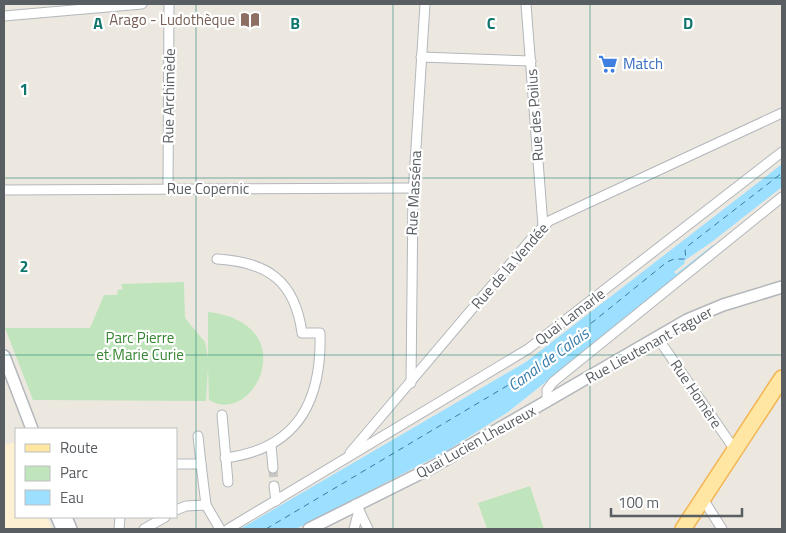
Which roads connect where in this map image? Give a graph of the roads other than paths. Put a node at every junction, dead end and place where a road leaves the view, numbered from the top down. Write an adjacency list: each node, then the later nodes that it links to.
1 (142, 4): 5 (street)
2 (170, 4): 11 (street, Rue Archimède)
3 (425, 4): 6 (street, Rue Masséna)
4 (526, 4): 7 (street, Rue des Poilus)
5 (4, 16)
6 (421, 57): 7 (street); 10 (street, Rue Masséna)
7 (531, 61): 14 (street, Rue des Poilus)
8 (782, 113): 14 (street, Rue de la Vendée)
9 (782, 152): 30 (street, Quai Lamarle)
10 (413, 188): 11 (street, Rue Copernic); 21 (street, Rue Masséna)
11 (168, 189): 12 (street, Rue Copernic)
12 (4, 190)
13 (779, 200): 22 (street, Quai Lucien Lheureux)
14 (544, 226): 21 (street, Rue de la Vendée)
15 (217, 259): 27 (street)
16 (782, 287): 17 (street, Rue Lieutenant Faguer)
17 (657, 337): 22 (street, Rue Lieutenant Faguer); 28 (street, Rue Homère)
18 (4, 356): 25 (street)
19 (4, 371): 24 (street)
20 (782, 378): 28 (main road)
21 (411, 383): 30 (street, Rue de la Vendée)
22 (547, 402): 39 (street, Quai Lucien Lheureux)
23 (222, 415): 29 (street)
24 (26, 428)
25 (32, 428)
26 (198, 436): 32 (street)
27 (271, 445): 29 (street); 33 (street)
28 (735, 450): 36 (main road)
29 (225, 458): 34 (street)
30 (344, 461): 37 (street, Quai Lamarle)
31 (178, 464): 32 (street)
32 (201, 464): 38 (street)
33 (273, 468)
34 (228, 482)
35 (274, 486): 37 (street)
36 (703, 499): 48 (main road); 49 (street)
37 (276, 501): 44 (street, Quai Lamarle)
38 (206, 505): 40 (street); 43 (street)
39 (357, 507): 45 (street, Quai Lucien Lheureux); 46 (street); 47 (street)
40 (178, 509)
41 (163, 518): 42 (street)
42 (144, 529)
43 (220, 529)
44 (228, 529)
45 (309, 529)
46 (354, 529)
47 (368, 529)
48 (683, 529)
49 (722, 529)

